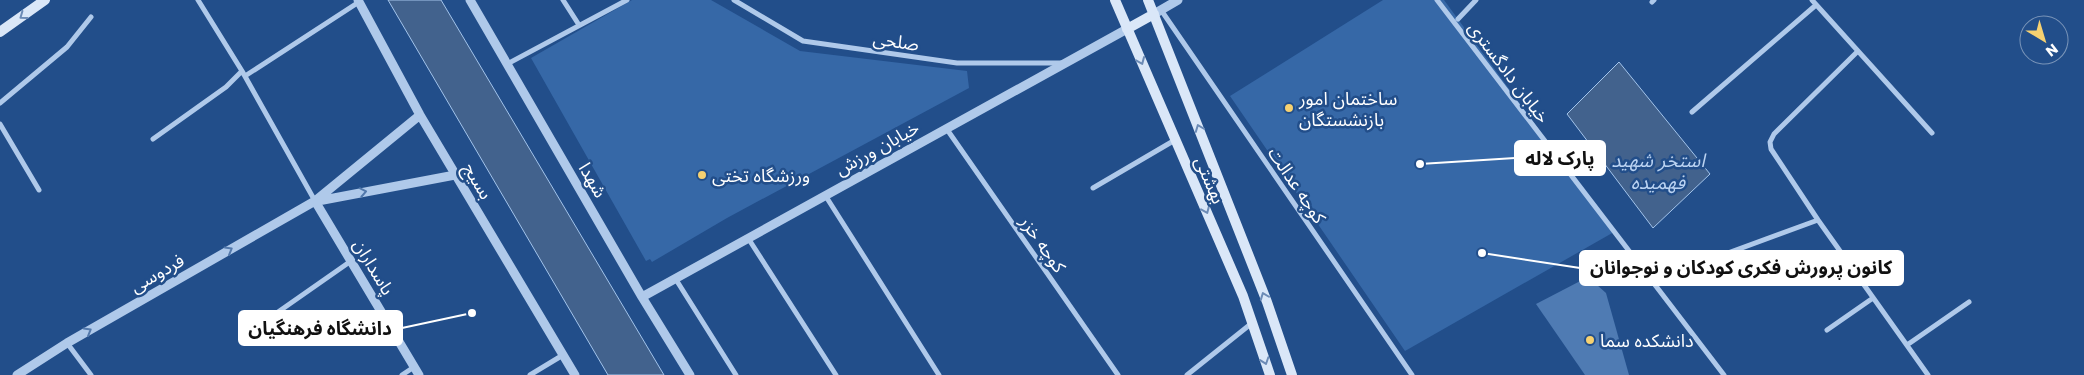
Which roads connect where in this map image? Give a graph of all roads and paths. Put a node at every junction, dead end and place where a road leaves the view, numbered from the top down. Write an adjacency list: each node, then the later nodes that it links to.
1 (45, 0): 20 (main road, one-way to 20)
2 (198, 0): 24 (street)
3 (470, 0): 23 (street, شهدا)
4 (563, 0): 18 (street)
5 (627, 0): 18 (street)
6 (734, 0): 22 (street, صلحی)
7 (1115, 0): 19 (main road, بهشتی)
8 (1148, 0): 15 (main road, بهشتی)
9 (1178, 0): 15 (street)
10 (1437, 0): 67 (street, خیابان دادگستری)
11 (1476, 0): 17 (street)
12 (1812, 0): 14 (street)
13 (359, 1): 24 (street); 27 (street, بسیج)
14 (1816, 5): 21 (street); 26 (street)
15 (1158, 12): 19 (main road); 65 (main road, بهشتی, one-way to 15); 66 (street, کوچه عدالت)
16 (91, 17): 25 (street)
17 (1458, 19)
18 (580, 25): 23 (street)
19 (1128, 29): 22 (street, خیابان ورزش); 32 (main road, بهشتی, one-way to 32)
20 (0, 32)
21 (1857, 52): 30 (street); 38 (street)
22 (1066, 63): 29 (street, خیابان ورزش)
23 (507, 64): 43 (street, شهدا)
24 (244, 74): 31 (street); 37 (street)
25 (0, 103)
26 (1692, 112)
27 (420, 115): 33 (street, بسیج); 37 (street)
28 (0, 124): 35 (street)
29 (946, 128): 36 (street, خیابان ورزش); 62 (street, کوچه خزر)
30 (1932, 133)
31 (153, 139)
32 (1175, 140): 34 (street); 46 (main road, بهشتی, one-way to 46)
33 (455, 175): 37 (street, one-way to 33); 51 (street, بسیج)
34 (1093, 188)
35 (39, 190)
36 (825, 195): 39 (street, خیابان ورزش); 61 (street)
37 (316, 201): 41 (street, پاسداران); 49 (street, فردوسی, one-way to 37)
38 (1818, 220): 40 (street); 44 (street)
39 (747, 238): 42 (street, خیابان ورزش); 60 (street)
40 (1709, 260)
41 (351, 262): 47 (street); 52 (street, پاسداران)
42 (675, 278): 43 (street, خیابان ورزش); 59 (street)
43 (642, 297): 58 (street, شهدا)
44 (1874, 298): 48 (street); 50 (street)
45 (1969, 302): 50 (street)
46 (1252, 323): 63 (street); 64 (main road, بهشتی, one-way to 64)
47 (258, 326)
48 (1827, 330)
49 (67, 343): 53 (street, فردوسی); 54 (street)
50 (1907, 345): 68 (street)
51 (563, 355): 56 (street); 57 (street, بسیج)
52 (417, 371): 55 (street)
53 (17, 375)
54 (90, 375)
55 (402, 375)
56 (530, 375)
57 (575, 375)
58 (690, 375)
59 (736, 375)
60 (836, 375)
61 (939, 375)
62 (1118, 375)
63 (1187, 375)
64 (1270, 375)
65 (1292, 375)
66 (1412, 375)
67 (1724, 375)
68 (1928, 375)

